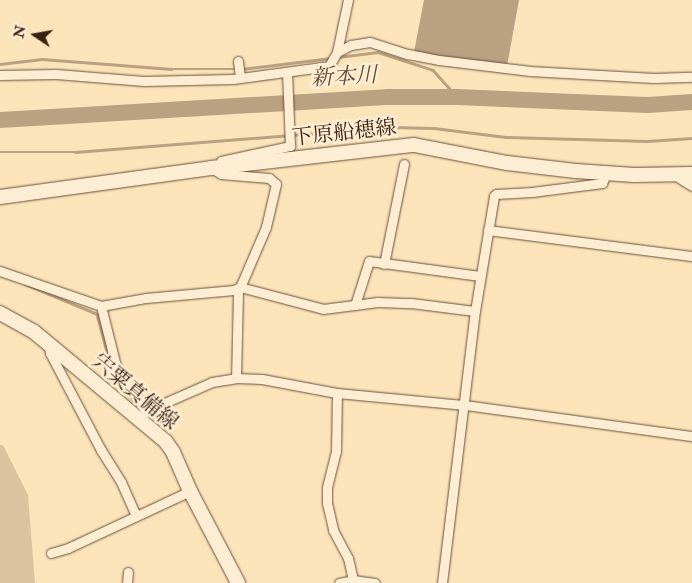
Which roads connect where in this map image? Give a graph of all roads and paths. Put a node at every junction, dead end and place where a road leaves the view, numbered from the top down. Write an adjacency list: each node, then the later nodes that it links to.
1 (348, 0): 2 (street)
2 (337, 52): 3 (street); 5 (street)
3 (287, 72): 4 (street); 7 (street)
4 (0, 75)
5 (692, 76)
6 (404, 164): 15 (street)
7 (211, 168): 8 (main road, 下原船穂線); 12 (main road, 下原船穂線); 18 (street)
8 (606, 174): 10 (main road, 下原船穂線); 13 (street)
9 (692, 174): 10 (main road, 下原船穂線)
10 (676, 175): 11 (street)
11 (692, 186)
12 (0, 197)
13 (488, 230): 14 (street); 17 (street)
14 (692, 256)
15 (384, 264): 17 (street); 19 (street)
16 (0, 271): 20 (street)
17 (480, 276): 21 (street)
18 (240, 287): 19 (street); 20 (street); 24 (street)
19 (355, 305): 21 (street)
20 (101, 306): 27 (street)
21 (475, 311): 26 (street)
22 (0, 313): 23 (main road, 宍粟真備線)
23 (50, 345): 27 (main road, 宍粟真備線); 30 (street)
24 (236, 378): 25 (street); 27 (street)
25 (337, 393): 26 (street); 33 (street)
26 (465, 405): 28 (street); 38 (street)
27 (143, 416): 29 (main road, 宍粟真備線)
28 (692, 436)
29 (190, 491): 30 (street); 35 (main road, 宍粟真備線)
30 (136, 515): 31 (street)
31 (52, 553)
32 (128, 572): 34 (street)
33 (354, 580): 36 (street); 37 (street)
34 (127, 583)
35 (238, 583)
36 (339, 583)
37 (375, 583)
38 (442, 583)

